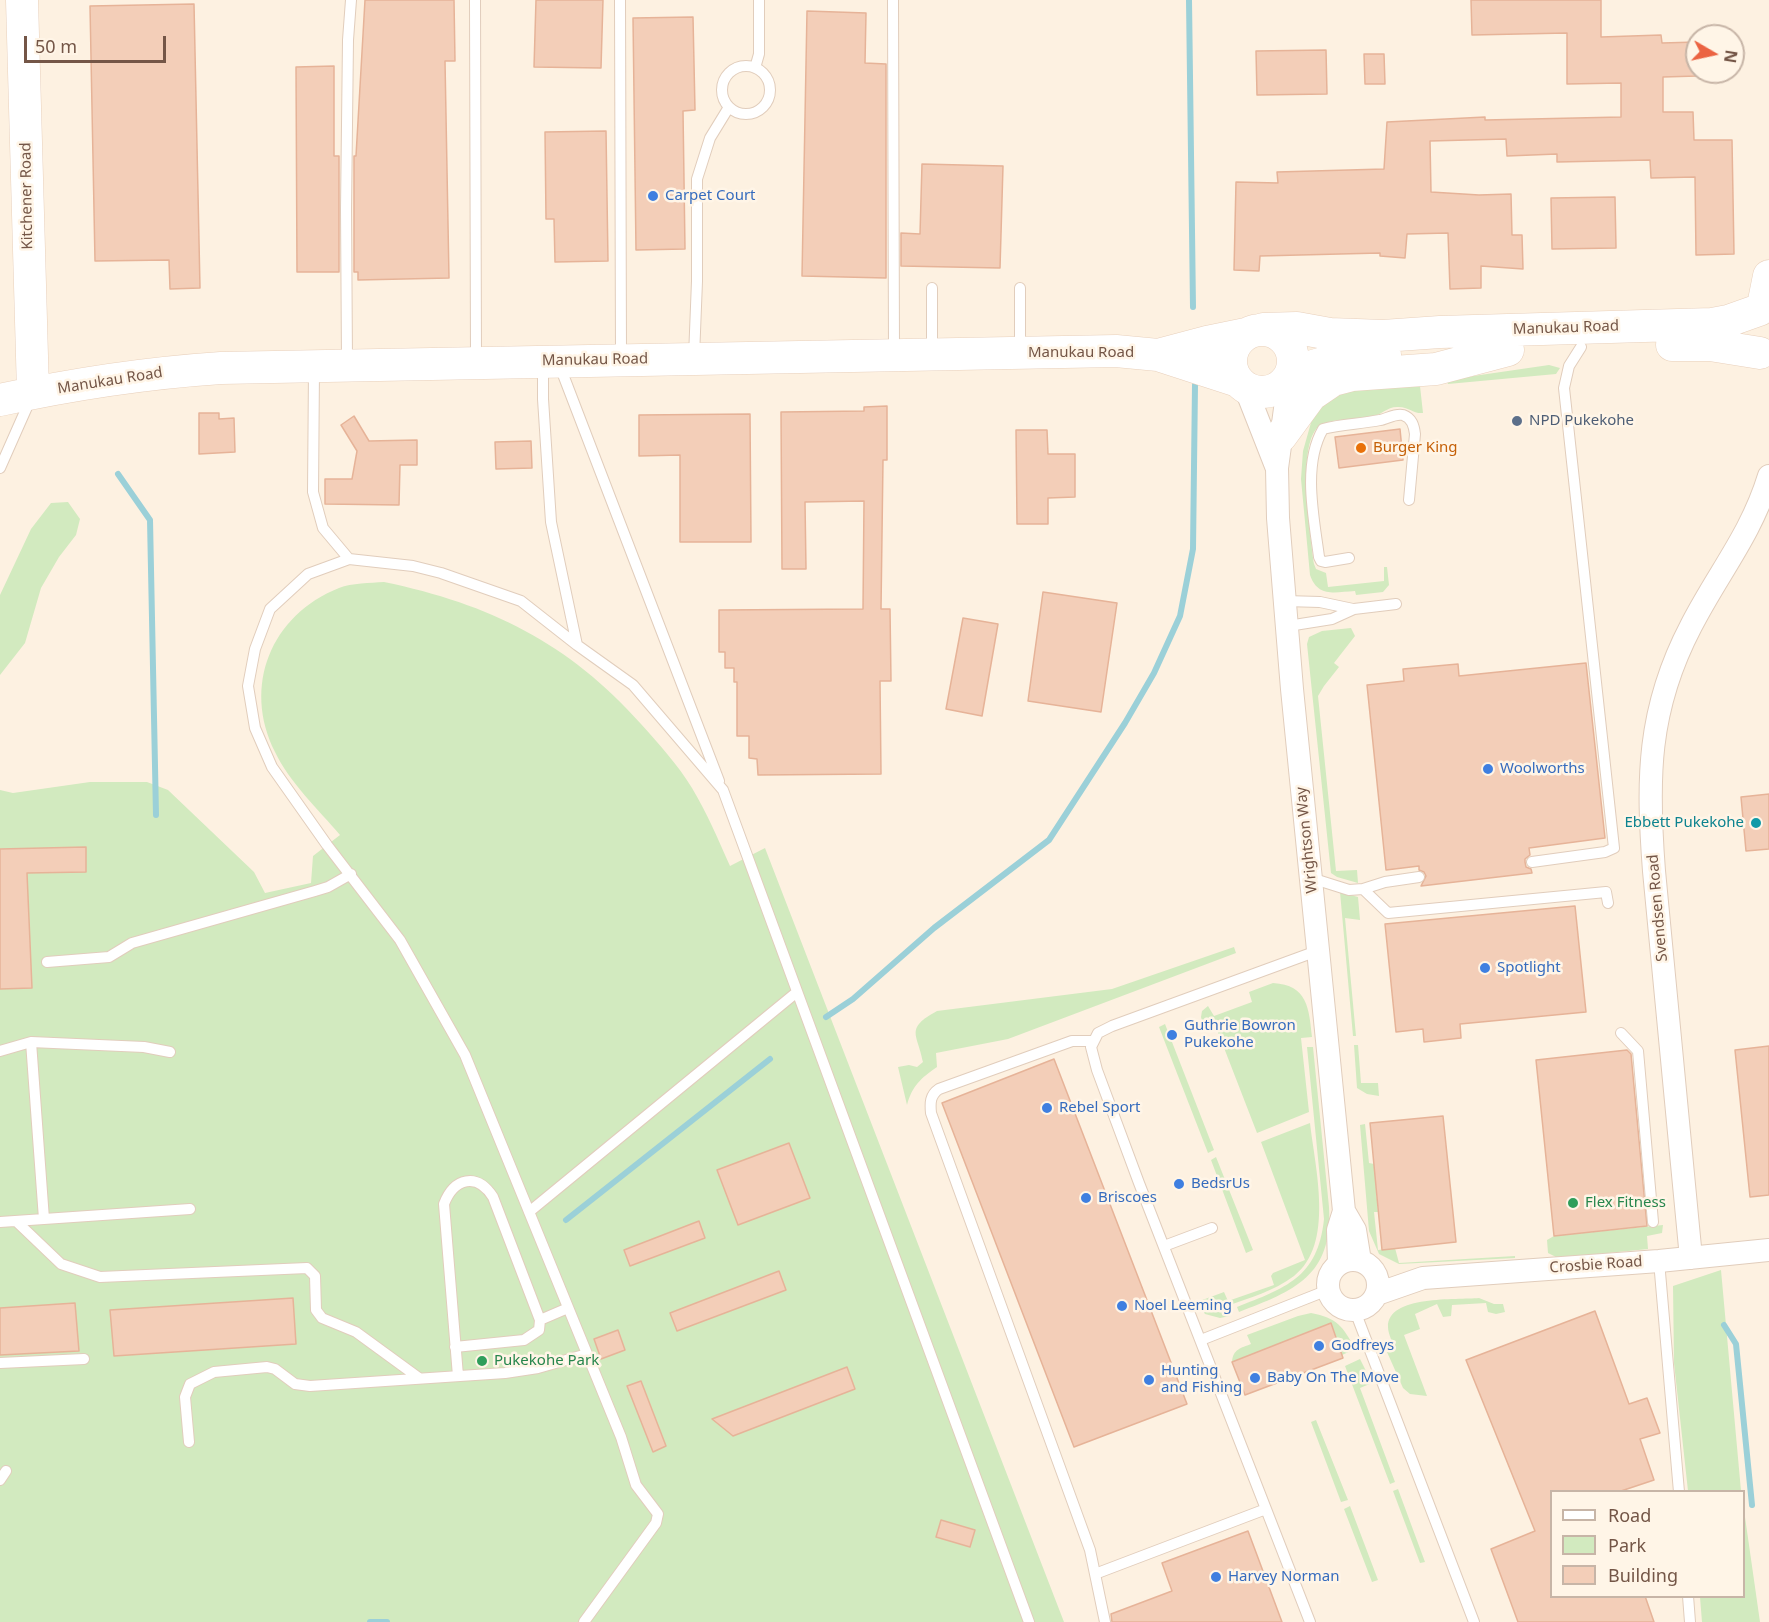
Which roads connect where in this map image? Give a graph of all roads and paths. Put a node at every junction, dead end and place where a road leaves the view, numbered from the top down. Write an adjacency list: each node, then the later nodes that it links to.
1 (22, 0): 28 (main road, Kitchener Road)
2 (351, 0): 24 (lane)
3 (476, 0): 23 (lane)
4 (620, 0): 20 (lane)
5 (759, 0): 7 (lane)
6 (893, 0): 17 (lane)
7 (755, 68): 8 (lane); 8 (lane)
8 (729, 107): 19 (lane)
9 (932, 288): 16 (lane)
10 (1020, 288): 15 (lane)
11 (1765, 298): 12 (main road, Manukau Road); 21 (main road)
12 (1254, 332): 18 (main road, Manukau Road); 26 (main road); 27 (main road)
13 (1581, 347): 14 (main road, Manukau Road); 21 (main road, Manukau Road); 43 (lane)
14 (1508, 350): 26 (main road, Manukau Road); 30 (main road)
15 (1020, 353): 16 (main road, Manukau Road); 18 (main road, Manukau Road)
16 (932, 354): 17 (main road, Manukau Road)
17 (894, 355): 19 (main road, Manukau Road)
18 (1158, 355): 27 (main road, Manukau Road)
19 (693, 358): 20 (main road, Manukau Road)
20 (621, 360): 22 (main road, Manukau Road)
21 (1766, 360)
22 (551, 361): 23 (main road, Manukau Road); 41 (lane); 42 (lane)
23 (476, 363): 24 (main road, Manukau Road)
24 (346, 365): 25 (main road, Manukau Road)
25 (314, 366): 28 (main road, Manukau Road); 36 (lane)
26 (1290, 375): 27 (main road); 30 (street, Wrightson Way)
27 (1241, 384): 32 (street, Wrightson Way)
28 (33, 393): 29 (main road, Manukau Road); 31 (lane)
29 (0, 400)
30 (1281, 436): 32 (street, Wrightson Way)
31 (0, 468)
32 (1277, 468): 37 (street, Wrightson Way)
33 (1769, 476): 66 (street, Svendsen Road)
34 (1409, 500): 35 (lane)
35 (1350, 558)
36 (349, 559): 41 (lane); 44 (lane)
37 (1285, 601): 39 (lane); 40 (street, Wrightson Way)
38 (1396, 604): 39 (lane)
39 (1354, 609): 40 (lane)
40 (1288, 626): 46 (street, Wrightson Way)
41 (578, 645): 42 (lane)
42 (723, 790): 51 (lane)
43 (1532, 862)
44 (351, 874): 50 (lane); 58 (lane)
45 (1419, 877): 47 (lane)
46 (1311, 878): 47 (lane); 49 (street, Wrightson Way)
47 (1363, 889): 48 (lane)
48 (1608, 903)
49 (1317, 951): 53 (lane); 68 (street, Wrightson Way)
50 (47, 962)
51 (797, 992): 58 (lane); 88 (lane)
52 (1621, 1033): 62 (lane)
53 (1092, 1041): 64 (lane); 85 (lane)
54 (31, 1042): 55 (lane); 56 (lane); 59 (lane)
55 (0, 1051)
56 (170, 1052)
57 (190, 1209): 59 (lane)
58 (529, 1212): 72 (lane)
59 (44, 1219): 60 (lane)
60 (16, 1221): 61 (lane); 81 (lane)
61 (0, 1222)
62 (1653, 1222)
63 (1212, 1228): 64 (lane)
64 (1164, 1246): 75 (lane)
65 (1769, 1250): 66 (street, Crosbie Road)
66 (1691, 1258): 67 (street, Crosbie Road)
67 (1659, 1261): 69 (street, Crosbie Road); 83 (lane)
68 (1358, 1265): 69 (street, Crosbie Road); 70 (street); 71 (street)
69 (1423, 1278): 71 (street, Crosbie Road)
70 (1328, 1290): 73 (street); 75 (lane)
71 (1377, 1294): 73 (street)
72 (568, 1308): 74 (lane); 77 (lane)
73 (1355, 1311): 91 (lane)
74 (540, 1320): 76 (lane); 76 (lane)
75 (1201, 1340): 84 (lane)
76 (455, 1347): 80 (lane)
77 (587, 1354): 80 (lane); 87 (lane)
78 (84, 1359): 79 (lane)
79 (0, 1363)
80 (458, 1376): 81 (lane)
81 (419, 1378): 82 (lane)
82 (189, 1442)
83 (1679, 1490)
84 (1266, 1509): 85 (lane); 90 (lane)
85 (1095, 1574): 89 (lane)
86 (1688, 1598): 92 (lane)
87 (585, 1622)
88 (1029, 1622)
89 (1105, 1622)
90 (1310, 1622)
91 (1474, 1622)
92 (1690, 1622)

